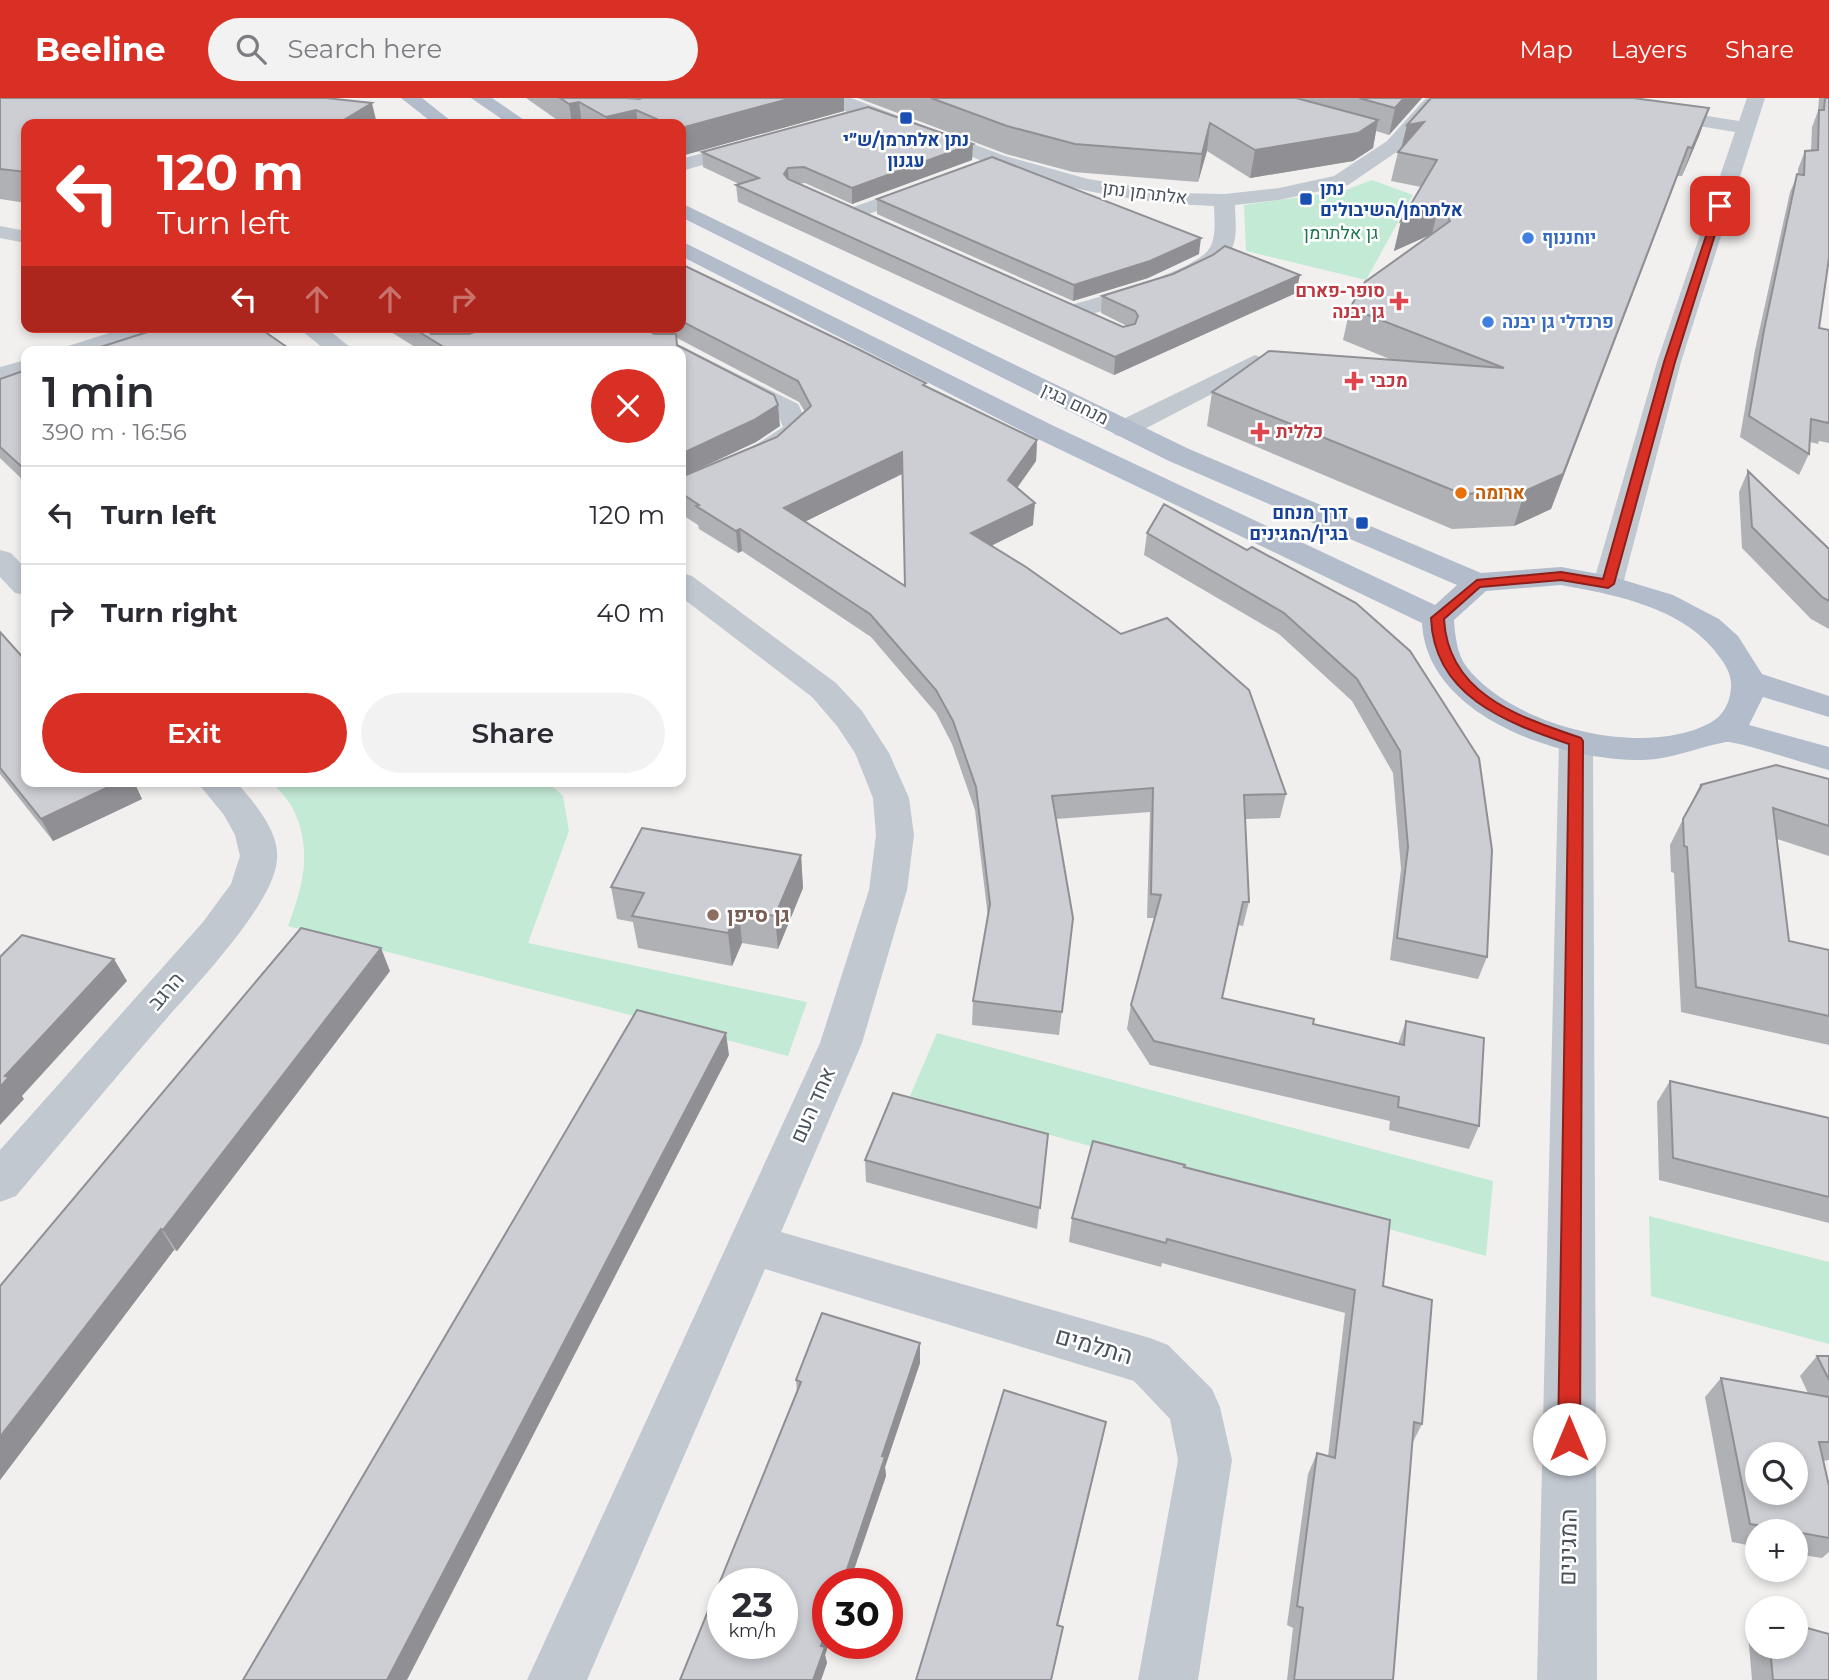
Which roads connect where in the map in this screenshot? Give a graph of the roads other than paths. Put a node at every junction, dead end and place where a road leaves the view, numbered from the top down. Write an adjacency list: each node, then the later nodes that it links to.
1 (410, 98): 8 (main road)
2 (480, 98): 9 (main road)
3 (836, 98): 7 (street, אלתרמן נתן)
4 (1437, 98): 14 (street, אלתרמן נתן)
5 (1559, 98): 11 (street)
6 (1756, 98): 11 (street)
7 (868, 113): 10 (street); 15 (street, אלתרמן נתן)
8 (439, 119)
9 (514, 119)
10 (841, 120)
11 (1745, 128): 43 (street)
12 (774, 139): 16 (street)
13 (1370, 139): 14 (street)
14 (1394, 145): 19 (street, אלתרמן נתן)
15 (999, 160): 17 (street); 19 (street, אלתרמן נתן)
16 (686, 164)
17 (974, 169)
18 (950, 178): 22 (street)
19 (1225, 200): 28 (street)
20 (831, 205): 22 (street)
21 (686, 211): 38 (main road, מנחם בגין)
22 (852, 214): 23 (street)
23 (877, 225)
24 (0, 232): 25 (street)
25 (21, 236)
26 (686, 251): 45 (main road, מנחם בגין)
27 (1047, 302): 28 (street)
28 (1072, 312): 29 (street)
29 (1097, 324)
30 (135, 333): 32 (street)
31 (317, 333): 33 (street)
32 (94, 346)
33 (336, 346)
34 (686, 356): 39 (street)
35 (21, 369): 37 (street)
36 (1281, 373): 38 (street)
37 (0, 375)
38 (1124, 429): 42 (main road, מנחם בגין)
39 (686, 488)
40 (0, 559): 41 (street)
41 (21, 581)
42 (1477, 583): 43 (main road); 45 (main road)
43 (1608, 584): 46 (main road)
44 (686, 586): 53 (street, אחד העם)
45 (1438, 618): 49 (main road)
46 (1749, 681): 47 (main road); 48 (main road)
47 (1829, 707)
48 (1726, 729): 49 (main road); 50 (main road)
49 (1576, 741): 56 (street, המגינים)
50 (1829, 759)
51 (220, 787): 52 (street, הרגב)
52 (0, 1182)
53 (751, 1244): 54 (street, אחד העם); 55 (street, התלמים)
54 (557, 1680)
55 (1168, 1680)
56 (1567, 1680)

